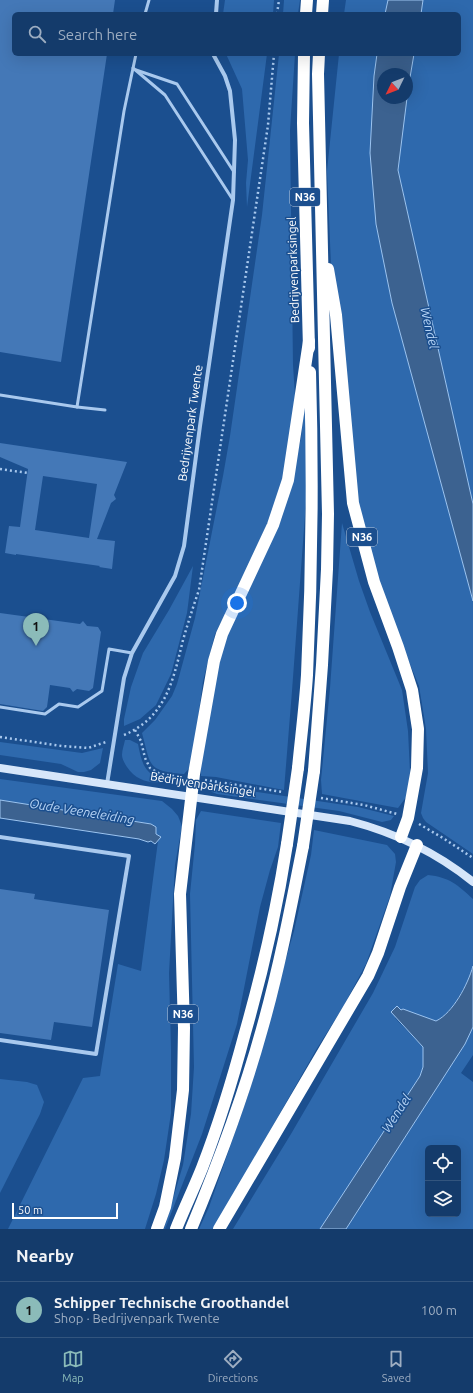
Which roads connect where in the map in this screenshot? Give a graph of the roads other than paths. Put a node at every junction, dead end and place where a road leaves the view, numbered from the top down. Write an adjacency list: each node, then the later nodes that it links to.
1 (149, 0): 5 (lane)
2 (217, 0): 6 (street)
3 (307, 0): 7 (highway)
4 (323, 0): 8 (highway)
5 (146, 12)
6 (216, 12)
7 (306, 12)
8 (322, 12)
9 (136, 56): 13 (lane)
10 (215, 56): 14 (street, Bedrijvenpark Twente)
11 (304, 56): 17 (highway, Bedrijvenparksingel / N36)
12 (319, 56): 16 (highway, N36)
13 (133, 68): 14 (lane); 15 (lane); 19 (lane)
14 (234, 172): 15 (street, Bedrijvenpark Twente)
15 (233, 200): 21 (street, Bedrijvenpark Twente)
16 (321, 228): 27 (highway, N36); 33 (highway, N36, bridge)
17 (309, 341): 25 (highway, N36); 32 (highway, N36, bridge)
18 (0, 395): 19 (lane)
19 (77, 406): 20 (lane)
20 (105, 410)
21 (132, 653): 22 (lane); 24 (street, Bedrijvenpark Twente)
22 (0, 707)
23 (0, 768): 24 (main road, Bedrijvenparksingel)
24 (107, 784): 25 (main road, Bedrijvenparksingel)
25 (191, 797): 27 (main road, Bedrijvenparksingel); 31 (highway, N36)
26 (0, 837): 30 (street)
27 (401, 837): 28 (main road, Bedrijvenparksingel)
28 (417, 845): 29 (main road, Bedrijvenparksingel); 34 (highway)
29 (473, 882)
30 (0, 1040)
31 (157, 1229)
32 (176, 1229)
33 (191, 1229)
34 (219, 1229)

